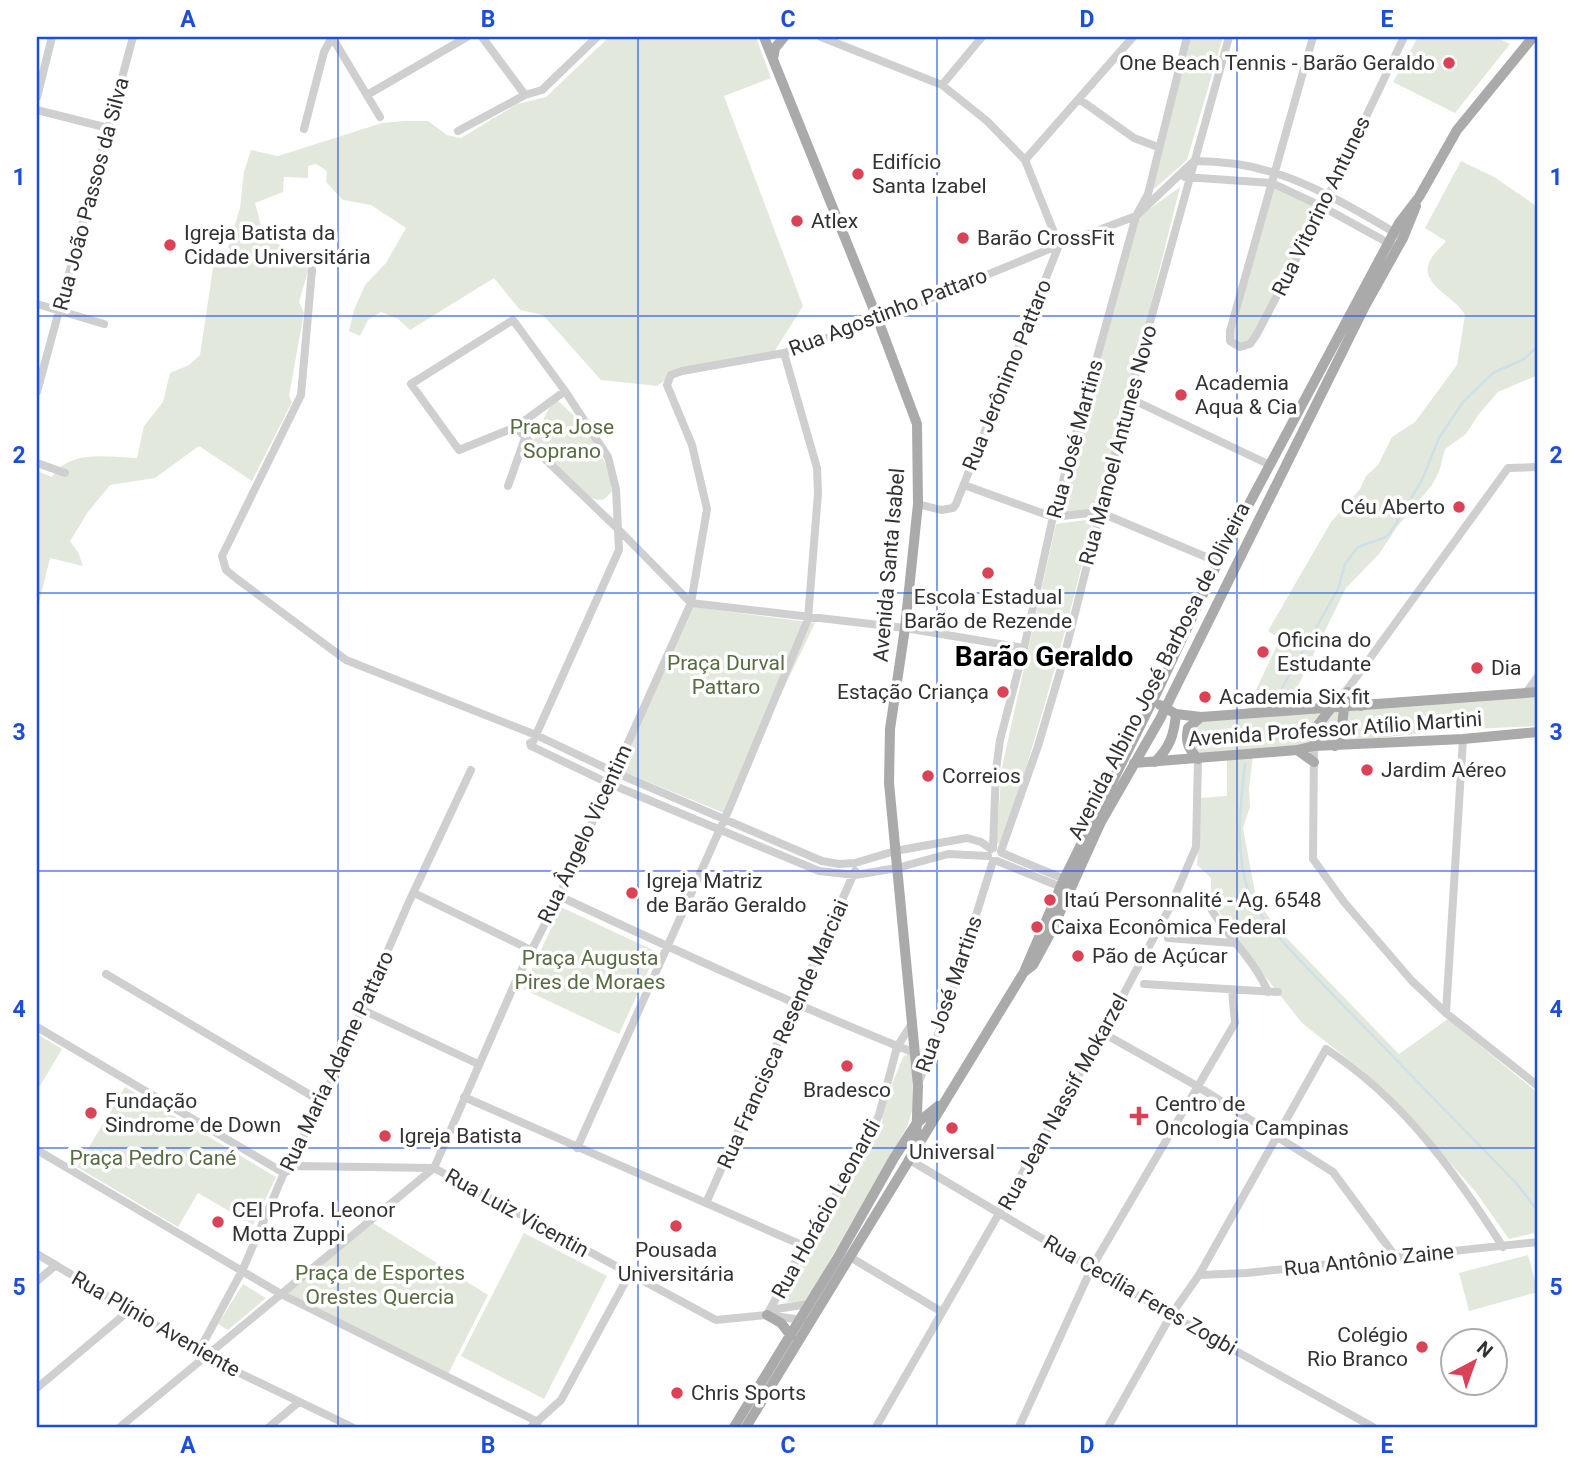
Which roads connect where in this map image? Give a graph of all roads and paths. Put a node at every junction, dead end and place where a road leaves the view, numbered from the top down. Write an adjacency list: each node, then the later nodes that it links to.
1 (52, 37): 22 (street)
2 (133, 37): 26 (street, Rua João Passos da Silva)
3 (332, 37): 20 (street); 27 (street)
4 (467, 37): 20 (street)
5 (482, 37): 21 (street)
6 (764, 37): 18 (main road, Avenida Santa Isabel)
7 (784, 37): 18 (main road)
8 (821, 37): 17 (street)
9 (982, 37): 19 (street)
10 (1133, 37): 23 (street)
11 (1186, 37): 29 (street, Rua José Martins)
12 (1229, 37): 31 (street, Rua Manoel Antunes Novo)
13 (1314, 37): 32 (street)
14 (1404, 37): 36 (street, Rua Vitorino Antunes)
15 (1528, 38): 39 (main road, Avenida Albino José Barbosa de Oliveira)
16 (591, 39): 21 (street)
17 (842, 40): 19 (street)
18 (773, 59): 44 (main road, Avenida Santa Isabel)
19 (942, 85): 30 (street)
20 (367, 94): 25 (street)
21 (525, 95): 28 (street)
22 (37, 97)
23 (1079, 99): 29 (street); 30 (street)
24 (37, 110): 26 (street)
25 (380, 117)
26 (108, 128): 43 (street, Rua João Passos da Silva)
27 (304, 129)
28 (458, 131)
29 (1158, 147): 38 (street, Rua José Martins)
30 (1025, 160): 40 (street)
31 (1194, 161): 32 (street); 33 (street, Rua Manoel Antunes Novo); 34 (street, Rua Agostinho Pattaro)
32 (1275, 173): 35 (street); 36 (street)
33 (1191, 176): 34 (street); 35 (street); 50 (street, Rua Manoel Antunes Novo)
34 (1177, 178): 38 (street, Rua Agostinho Pattaro)
35 (1272, 183): 37 (street); 37 (street, Rua Vitorino Antunes)
36 (1327, 196): 37 (street, Rua Vitorino Antunes); 39 (street)
37 (1323, 207): 39 (street)
38 (1136, 216): 40 (street, Rua Agostinho Pattaro); 61 (street, Rua José Martins)
39 (1396, 240): 54 (main road, Avenida Albino José Barbosa de Oliveira); 75 (main road, Avenida Albino José Barbosa de Oliveira)
40 (1059, 245): 44 (street, Rua Agostinho Pattaro); 57 (street, Rua Jerônimo Pattaro)
41 (312, 270): 78 (street)
42 (37, 304): 43 (street)
43 (59, 310): 45 (street); 49 (street, Rua João Passos da Silva)
44 (878, 320): 46 (street, Rua Agostinho Pattaro); 59 (main road, Avenida Santa Isabel)
45 (104, 324)
46 (784, 352): 47 (street, Rua Agostinho Pattaro); 65 (street)
47 (667, 385): 64 (street, Rua Ângelo Vicentim)
48 (565, 391): 51 (street); 51 (street); 62 (street)
49 (37, 392)
50 (1129, 398): 54 (street); 60 (street, Rua Manoel Antunes Novo)
51 (516, 427): 52 (street)
52 (525, 438): 58 (street); 62 (street)
53 (37, 463): 56 (street)
54 (1270, 465): 63 (main road, Avenida Albino José Barbosa de Oliveira)
55 (1538, 467): 69 (street)
56 (65, 473)
57 (964, 485): 59 (street, Rua Jerônimo Pattaro); 61 (street)
58 (508, 486)
59 (918, 504): 66 (main road, Avenida Santa Isabel)
60 (1099, 512): 61 (street); 63 (street); 96 (street, Rua Manoel Antunes Novo)
61 (1053, 517): 67 (street, Rua José Martins)
62 (617, 528): 64 (street); 80 (street)
63 (1218, 562): 71 (main road, Avenida Albino José Barbosa de Oliveira)
64 (691, 603): 65 (street); 91 (street, Rua Ângelo Vicentim)
65 (808, 619): 66 (street); 93 (street)
66 (905, 628): 67 (street); 95 (main road, Avenida Santa Isabel)
67 (1024, 648): 96 (street, Rua José Martins)
68 (1538, 676): 70 (street)
69 (1349, 689): 72 (main road); 73 (street); 74 (street)
70 (1532, 692): 72 (main road, Avenida Professor Atílio Martini)
71 (1153, 700): 75 (main road, Avenida Professor Atílio Martini); 77 (main road, Avenida Albino José Barbosa de Oliveira)
72 (1361, 706): 74 (main road, Avenida Professor Atílio Martini)
73 (1331, 708): 74 (main road, Avenida Professor Atílio Martini); 76 (main road, Avenida Professor Atílio Martini); 83 (main road)
74 (1344, 708): 84 (main road)
75 (1171, 711): 76 (main road, Avenida Professor Atílio Martini); 85 (main road, Avenida Albino José Barbosa de Oliveira); 88 (main road)
76 (1201, 718): 87 (main road)
77 (1138, 728): 85 (main road); 100 (main road, Avenida Albino José Barbosa de Oliveira)
78 (523, 731): 80 (street); 82 (street)
79 (1538, 732): 81 (main road, Avenida Professor Atílio Martini)
80 (537, 735): 82 (street); 91 (street)
81 (1463, 739): 84 (main road, Avenida Professor Atílio Martini); 115 (street)
82 (531, 746): 92 (street)
83 (1314, 746): 84 (main road, Avenida Professor Atílio Martini); 86 (main road, Avenida Professor Atílio Martini); 89 (street)
84 (1335, 746)
85 (1142, 748): 88 (main road, Avenida Albino José Barbosa de Oliveira)
86 (1297, 750): 87 (main road, Avenida Professor Atílio Martini); 89 (main road)
87 (1198, 759): 88 (main road, Avenida Professor Atílio Martini); 118 (street, Rua Jean Nassif Mokarzel)
88 (1145, 762): 100 (main road, Avenida Albino José Barbosa de Oliveira)
89 (1314, 762): 115 (street)
90 (471, 770): 101 (street, Rua Maria Adame Pattaro)
91 (614, 772): 92 (street, Rua Ângelo Vicentim); 93 (street)
92 (608, 783): 94 (street); 102 (street, Rua Ângelo Vicentim)
93 (725, 818): 94 (street); 97 (street)
94 (719, 831): 99 (street); 106 (street)
95 (895, 851): 96 (street); 97 (street); 98 (main road, Avenida Santa Isabel)
96 (995, 854): 98 (street); 100 (street); 122 (street, Rua José Martins)
97 (855, 863): 99 (street, Rua Francisca Resende Marciai)
98 (897, 868): 99 (street); 116 (main road, Avenida Santa Isabel)
99 (855, 875): 113 (street, Rua Francisca Resende Marciai)
100 (1067, 884): 127 (main road, Avenida Albino José Barbosa de Oliveira)
101 (414, 893): 107 (street); 114 (street, Rua Maria Adame Pattaro)
102 (559, 897): 106 (street); 107 (street, Rua Ângelo Vicentim)
103 (1211, 909): 105 (street)
104 (1168, 939): 105 (street)
105 (1234, 943): 111 (street)
106 (668, 947): 113 (street); 131 (street)
107 (531, 950): 121 (street, Rua Ângelo Vicentim)
108 (106, 974): 126 (street)
109 (1144, 984): 110 (street)
110 (1232, 990): 111 (street); 123 (street)
111 (1268, 992): 112 (street)
112 (1278, 992)
113 (795, 1003): 119 (street); 136 (street, Rua Francisca Resende Marciai)
114 (363, 1010): 121 (street); 126 (street, Rua Maria Adame Pattaro)
115 (1446, 1013): 124 (street)
116 (913, 1022): 119 (street, Rua Horácio Leonardi); 120 (main road, Avenida Santa Isabel)
117 (37, 1027): 135 (street)
118 (1103, 1033): 123 (street); 137 (street, Rua Jean Nassif Mokarzel)
119 (897, 1047): 120 (street); 139 (street, Rua Horácio Leonardi)
120 (915, 1053): 122 (main road, Avenida Santa Isabel)
121 (478, 1064): 125 (street, Rua Ângelo Vicentim)
122 (918, 1086): 128 (main road, Avenida Santa Isabel)
123 (1197, 1086): 129 (street); 145 (street)
124 (1538, 1086)
125 (464, 1097): 131 (street); 134 (street, Rua Ângelo Vicentim)
126 (322, 1102): 135 (street, Rua Maria Adame Pattaro)
127 (943, 1104): 128 (main road, Avenida Albino José Barbosa de Oliveira); 130 (main road, Avenida Albino José Barbosa de Oliveira)
128 (916, 1124): 130 (main road, Avenida Santa Isabel); 151 (main road, Avenida Albino José Barbosa de Oliveira)
129 (1277, 1135): 140 (street); 142 (street); 148 (street)
130 (916, 1145): 133 (main road, Avenida Albino José Barbosa de Oliveira)
131 (577, 1148): 136 (street)
132 (37, 1150): 146 (street)
133 (908, 1159): 137 (street, Rua Cecília Feres Zogbi); 143 (main road, Avenida Albino José Barbosa de Oliveira)
134 (434, 1168): 135 (street, Rua Luiz Vicentin); 147 (street, Rua Luiz Vicentin); 150 (street, Rua Ângelo Vicentim)
135 (284, 1173): 146 (street, Rua Maria Adame Pattaro)
136 (706, 1203): 139 (street)
137 (1000, 1213): 145 (street, Rua Cecília Feres Zogbi); 153 (street, Rua Jean Nassif Mokarzel)
138 (1538, 1242): 140 (street, Rua Antônio Zaine)
139 (804, 1246): 154 (street, Rua Horácio Leonardi)
140 (1503, 1247): 142 (street, Rua Antônio Zaine)
141 (37, 1254): 144 (street, Rua Plínio Aveniente)
142 (1395, 1256): 148 (street, Rua Antônio Zaine)
143 (850, 1257): 153 (street); 156 (main road, Avenida Albino José Barbosa de Oliveira)
144 (56, 1265): 149 (street); 152 (street, Rua Plínio Aveniente)
145 (1092, 1267): 155 (street, Rua Cecília Feres Zogbi); 168 (street)
146 (243, 1269): 150 (street); 158 (street, Rua Maria Adame Pattaro)
147 (629, 1275): 154 (street, Rua Luiz Vicentin); 161 (street)
148 (1199, 1275): 155 (street)
149 (37, 1281)
150 (281, 1294): 158 (street, Rua Ângelo Vicentim); 161 (street)
151 (809, 1304): 154 (street, Rua Horácio Leonardi); 156 (main road, Avenida Albino José Barbosa de Oliveira)
152 (131, 1309): 158 (street, Rua Plínio Aveniente); 159 (street)
153 (942, 1312): 167 (street, Rua Jean Nassif Mokarzel)
154 (767, 1315): 156 (street, Rua Luiz Vicentin); 157 (main road)
155 (1171, 1315): 169 (street); 170 (street, Rua Cecília Feres Zogbi)
156 (806, 1321): 157 (main road, Avenida Albino José Barbosa de Oliveira); 166 (main road, Avenida Albino José Barbosa de Oliveira)
157 (791, 1336): 165 (main road, Avenida Albino José Barbosa de Oliveira)
158 (203, 1354): 160 (street, Rua Plínio Aveniente); 162 (street, Rua Ângelo Vicentim)
159 (37, 1388)
160 (299, 1402): 163 (street); 164 (street, Rua Plínio Aveniente)
161 (534, 1425)
162 (121, 1427)
163 (269, 1427)
164 (352, 1427)
165 (734, 1427)
166 (746, 1427)
167 (877, 1427)
168 (1019, 1427)
169 (1108, 1427)
170 (1373, 1427)

